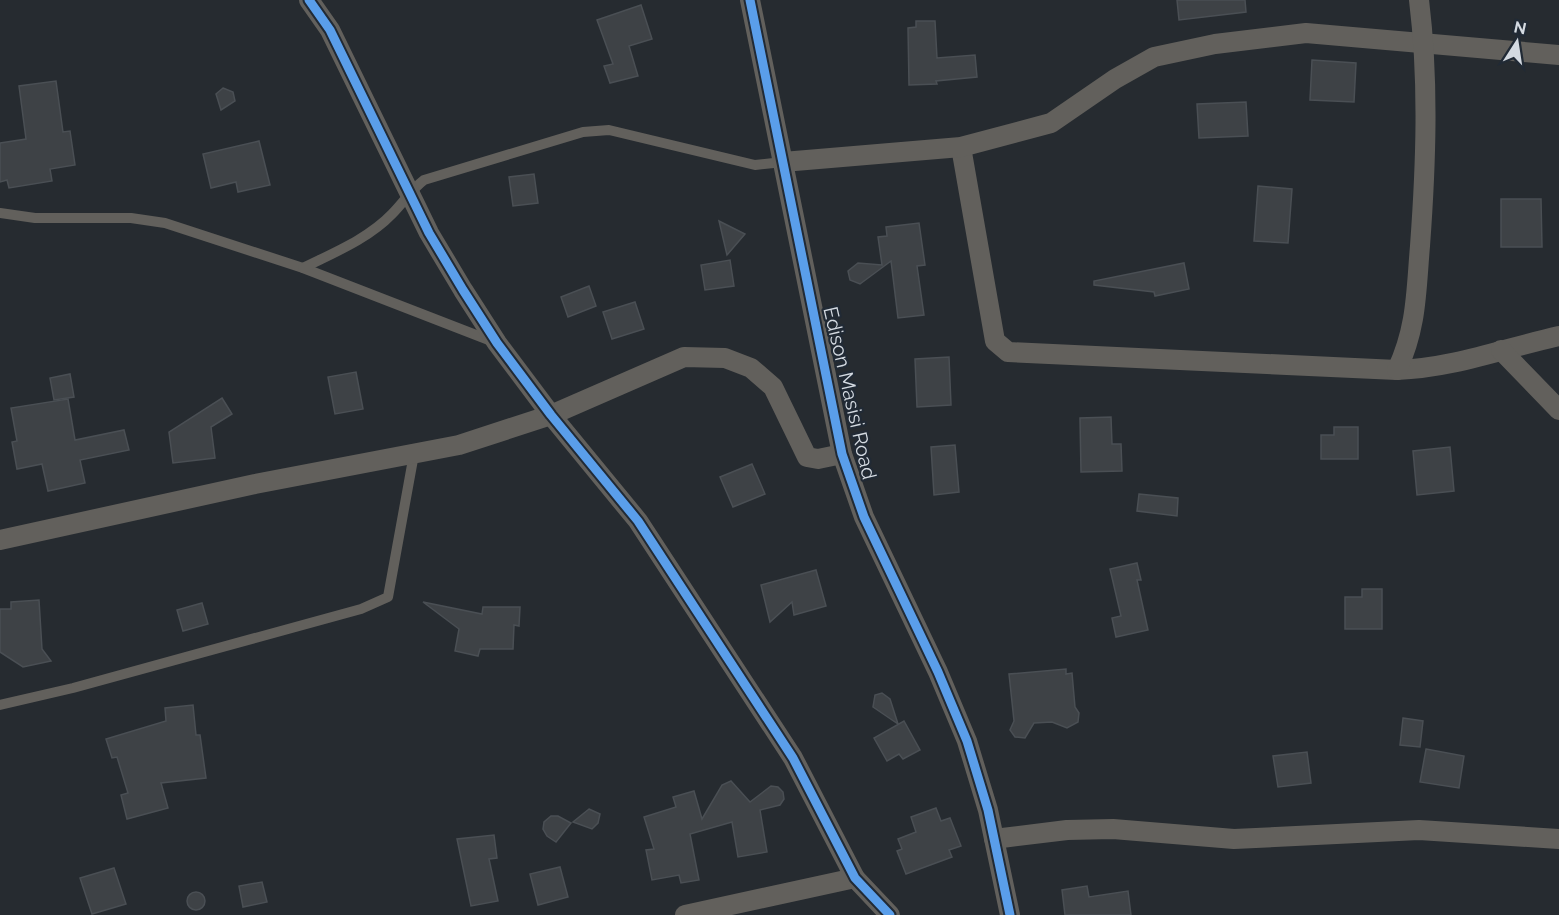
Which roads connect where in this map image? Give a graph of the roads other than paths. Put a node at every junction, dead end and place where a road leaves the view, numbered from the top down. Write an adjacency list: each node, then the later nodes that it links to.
1 (309, 0): 8 (street)
2 (750, 0): 7 (street, Edison Masisi Road)
3 (1419, 0): 4 (street)
4 (1425, 44): 5 (street); 6 (street); 14 (street)
5 (1559, 55)
6 (961, 147): 7 (street); 14 (street)
7 (783, 162): 8 (lane); 18 (street, Edison Masisi Road)
8 (409, 193): 10 (lane); 12 (street)
9 (0, 213): 10 (lane)
10 (303, 268): 12 (lane)
11 (1559, 336): 13 (street)
12 (497, 344): 16 (street)
13 (1501, 350): 14 (street); 15 (street)
14 (1398, 370)
15 (1559, 410)
16 (551, 415): 17 (street); 18 (street); 23 (street)
17 (414, 454): 19 (street); 20 (lane)
18 (842, 454): 21 (street, Edison Masisi Road)
19 (0, 540)
20 (0, 705)
21 (994, 839): 22 (street); 26 (street, Edison Masisi Road)
22 (1559, 839)
23 (855, 878): 24 (street); 25 (street)
24 (685, 915)
25 (890, 915)
26 (1010, 915)

